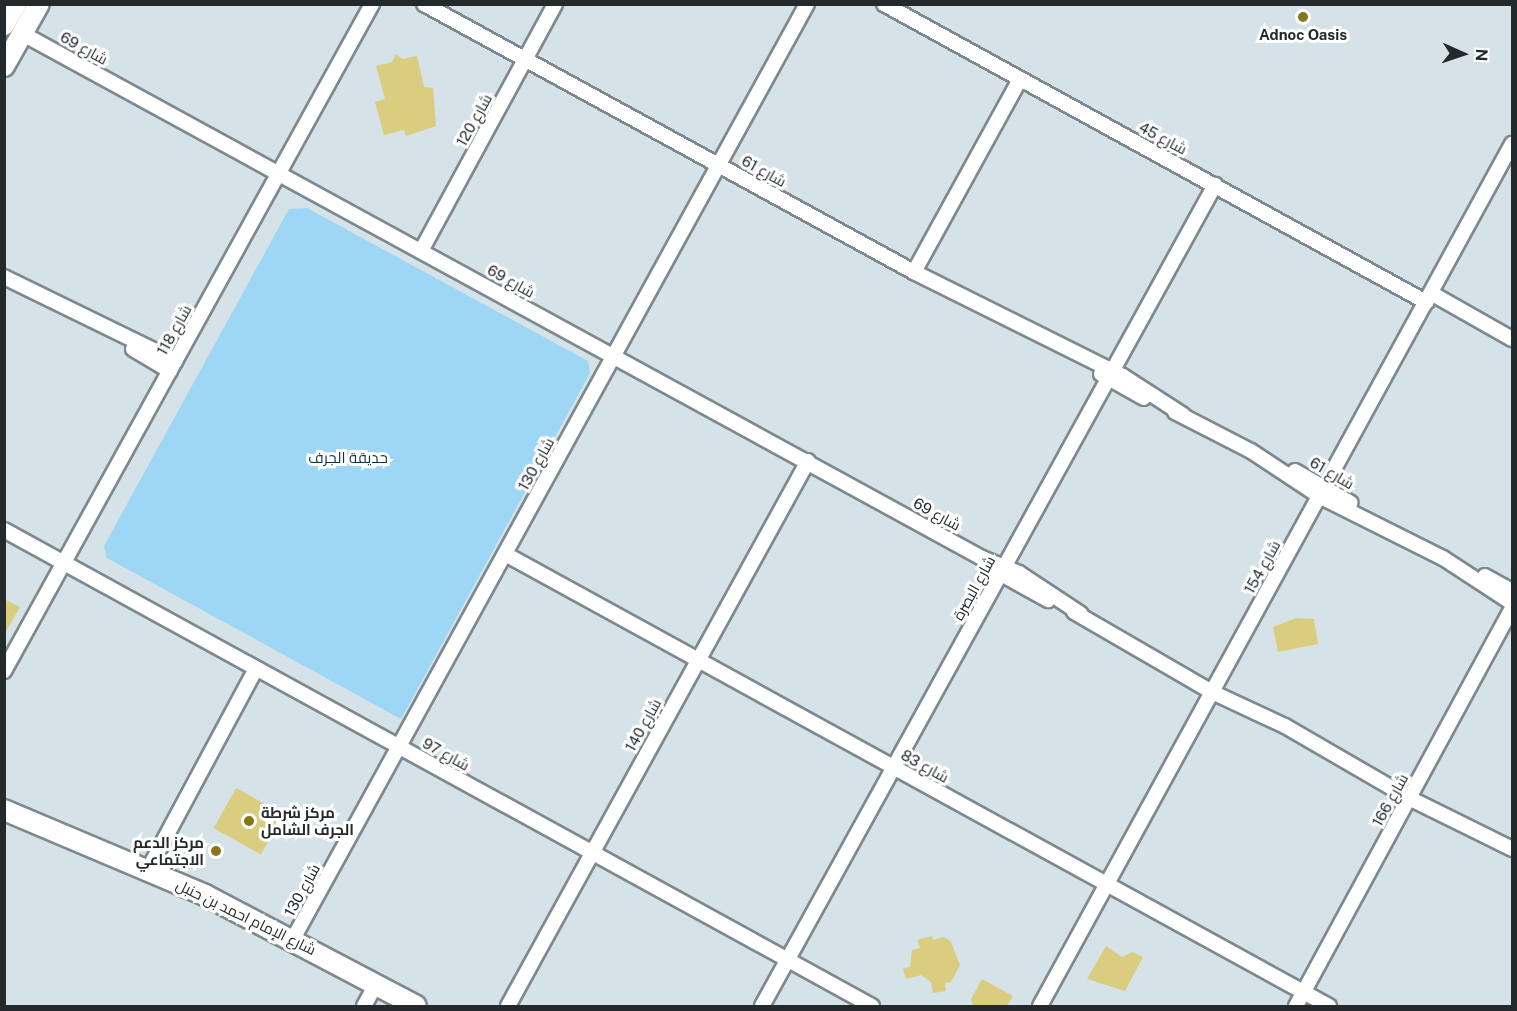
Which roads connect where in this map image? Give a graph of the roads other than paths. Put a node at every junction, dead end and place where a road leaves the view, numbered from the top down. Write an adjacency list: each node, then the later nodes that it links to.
1 (16, 4): 8 (street)
2 (39, 4): 9 (street)
3 (372, 4): 15 (street, شارع 118)
4 (424, 4): 10 (street, شارع 61)
5 (555, 4): 10 (street, شارع 120)
6 (807, 4): 14 (street, شارع 130)
7 (884, 4): 12 (street, شارع 45)
8 (4, 25)
9 (23, 34): 11 (street); 15 (street, شارع 69)
10 (525, 60): 14 (street, شارع 61); 17 (street, شارع 120)
11 (4, 66)
12 (1020, 79): 16 (street, شارع 45); 18 (street)
13 (1511, 150): 20 (street, شارع 154)
14 (719, 165): 18 (street, شارع 61); 22 (street, شارع 130)
15 (279, 174): 17 (street, شارع 69); 23 (street, شارع 118)
16 (1215, 185): 20 (street, شارع 45); 24 (street, شارع البصرة)
17 (421, 251): 22 (street, شارع 69)
18 (914, 272): 24 (street, شارع 61)
19 (4, 277): 23 (street)
20 (1428, 297): 21 (street, شارع 45); 26 (street, شارع 154)
21 (1512, 339)
22 (614, 356): 25 (street, شارع 69); 28 (street, شارع 130)
23 (173, 366): 30 (street, شارع 118)
24 (1110, 375): 26 (street, شارع 61); 31 (street, شارع البصرة)
25 (808, 461): 31 (street, شارع 69); 35 (street, شارع 140)
26 (1322, 491): 29 (street, شارع 61); 38 (street, شارع 154)
27 (4, 530): 30 (street, شارع 97)
28 (505, 554): 35 (street, شارع 83); 39 (street, شارع 130)
29 (1443, 558): 32 (street, شارع 61); 33 (street, شارع 61)
30 (64, 562): 36 (street, شارع 97); 37 (street, شارع 118)
31 (1002, 571): 38 (street, شارع 69); 40 (street, شارع البصرة)
32 (1512, 591)
33 (1512, 603)
34 (1512, 609): 41 (street, شارع 166)
35 (698, 659): 40 (street, شارع 83); 44 (street, شارع 140)
36 (256, 669): 39 (street, شارع 97); 45 (street)
37 (4, 671)
38 (1215, 687): 41 (street, شارع 69); 46 (street, شارع 154)
39 (399, 747): 44 (street, شارع 97); 47 (street, شارع 130)
40 (894, 767): 46 (street, شارع 83); 48 (street, شارع البصرة)
41 (1412, 794): 43 (street, شارع 69); 50 (street, شارع 166)
42 (4, 810): 45 (street, شارع الإمام احمد بن حنبل)
43 (1512, 849)
44 (591, 852): 48 (street, شارع 97); 53 (street, شارع 140)
45 (147, 870): 47 (street, شارع الإمام احمد بن حنبل)
46 (1106, 885): 50 (street, شارع 83); 56 (street, شارع 154)
47 (293, 939): 49 (street, شارع الإمام احمد بن حنبل)
48 (788, 960): 54 (street, شارع البصرة); 55 (street, شارع 97)
49 (376, 984): 51 (street); 52 (street, شارع الإمام احمد بن حنبل)
50 (1304, 992): 57 (street, شارع 166); 58 (street, شارع 83)
51 (363, 1006)
52 (416, 1006)
53 (508, 1006)
54 (762, 1006)
55 (873, 1006)
56 (1040, 1006)
57 (1296, 1006)
58 (1329, 1006)

